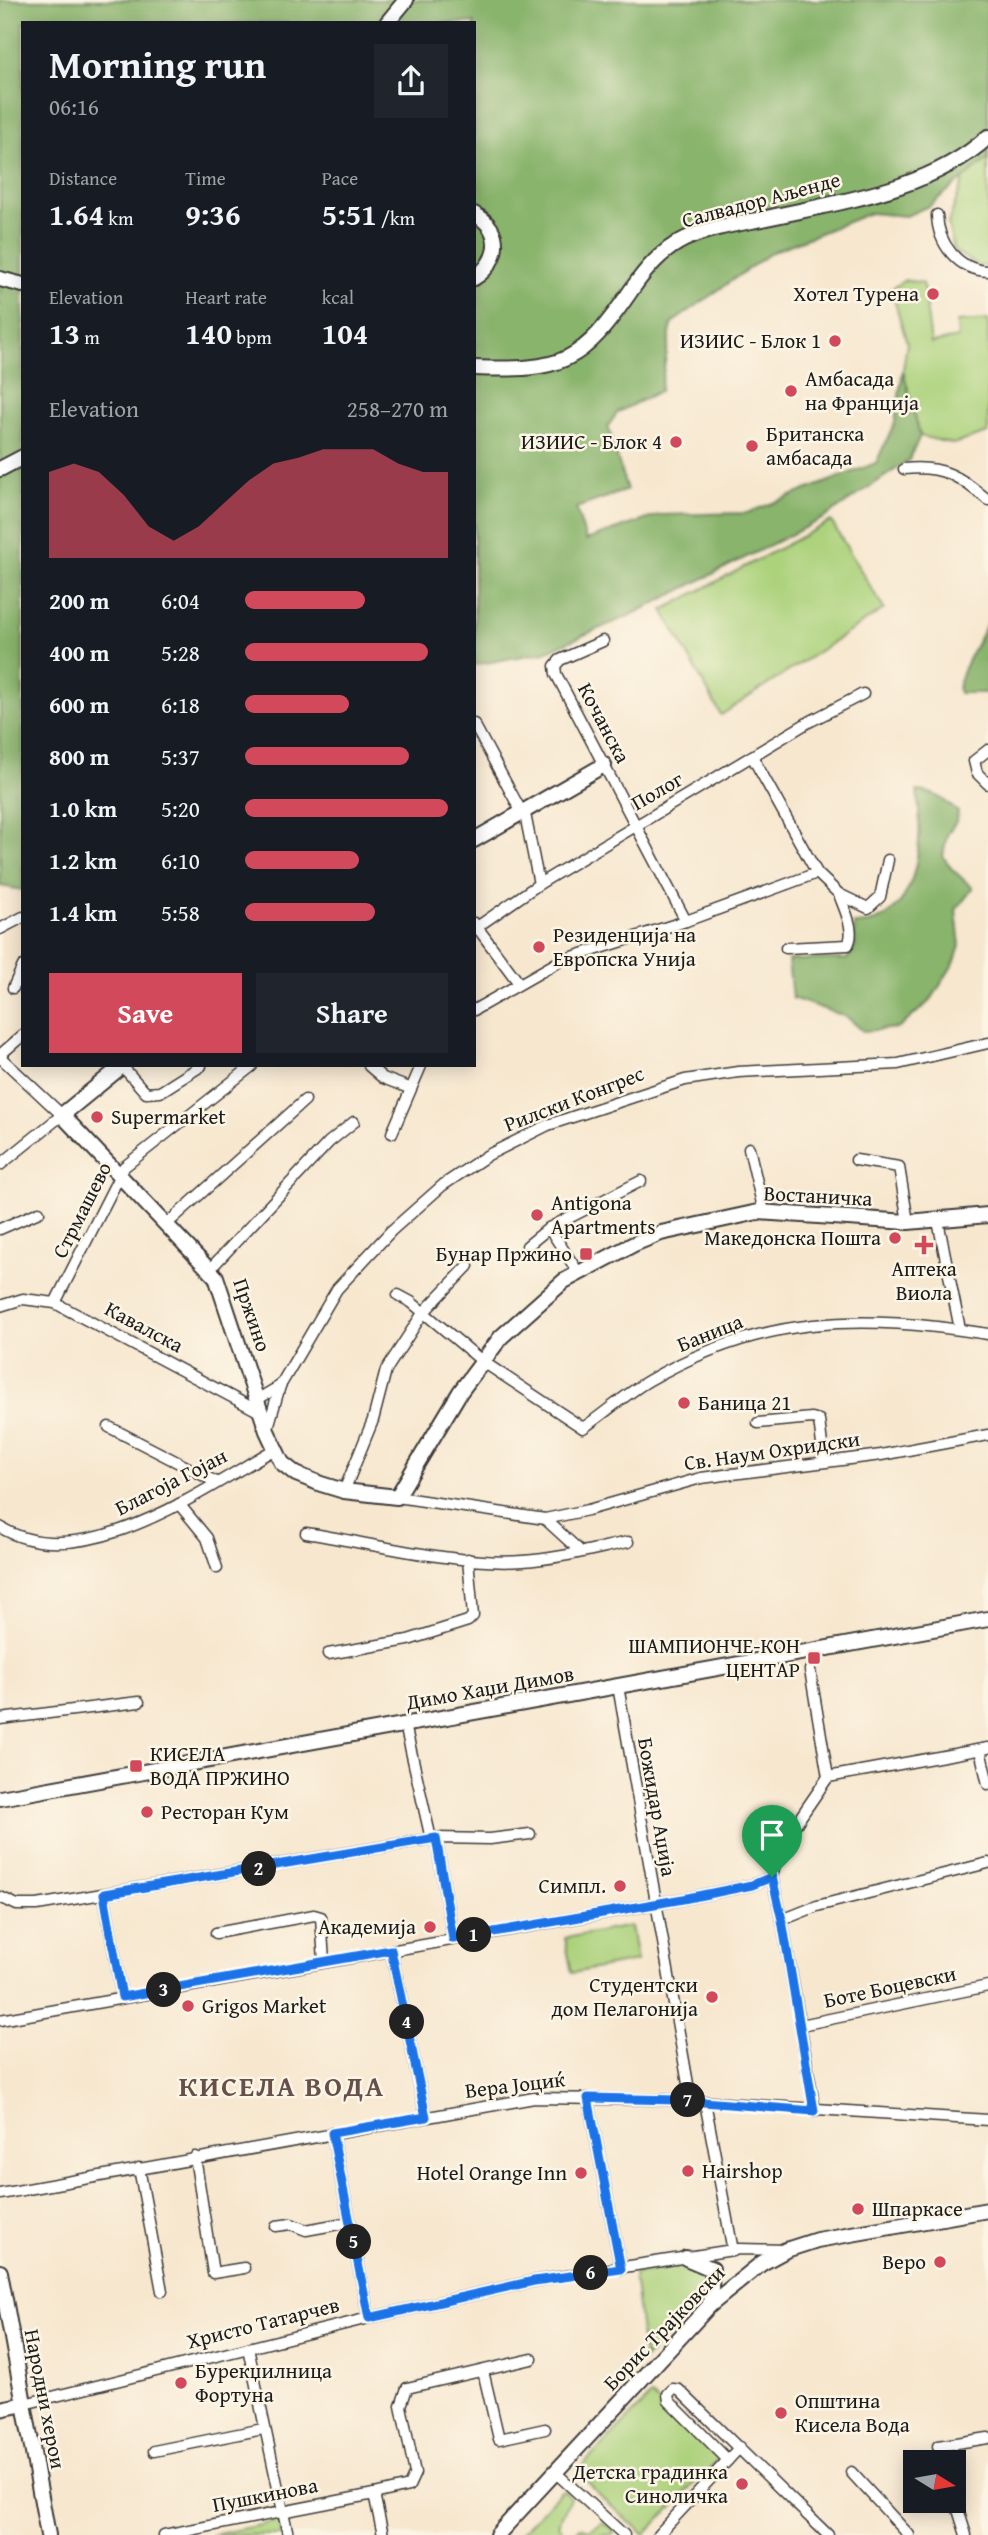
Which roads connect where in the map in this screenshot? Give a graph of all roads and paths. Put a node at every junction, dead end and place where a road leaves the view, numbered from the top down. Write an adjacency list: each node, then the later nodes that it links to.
1 (406, 0): 2 (street)
2 (389, 21)
3 (988, 137): 10 (street, Салвадор Аљенде)
4 (937, 215): 6 (street)
5 (476, 216): 7 (street)
6 (988, 271)
7 (476, 277)
8 (0, 279): 9 (street)
9 (21, 284)
10 (476, 368)
11 (21, 458): 12 (street)
12 (0, 469)
13 (904, 469): 14 (street)
14 (988, 500)
15 (603, 641): 20 (street, Кочанска)
16 (863, 694): 19 (street, Полог)
17 (476, 727): 22 (street)
18 (988, 750): 21 (street)
19 (753, 758): 23 (street, Полог); 26 (street)
20 (604, 765): 22 (street); 23 (street, Кочанска)
21 (988, 784)
22 (523, 809): 24 (street); 27 (street)
23 (638, 825): 27 (street, Полог); 30 (street, Кочанска)
24 (476, 839)
25 (888, 860): 28 (street)
26 (817, 873): 28 (street); 30 (street)
27 (539, 884): 31 (street, Полог)
28 (839, 894): 34 (street)
29 (21, 918): 33 (street)
30 (686, 921): 36 (street)
31 (476, 925)
32 (476, 927): 36 (street)
33 (0, 929)
34 (786, 948)
35 (21, 971): 37 (street)
36 (518, 982): 38 (street)
37 (13, 988)
38 (476, 1009)
39 (21, 1037): 41 (street)
40 (988, 1044): 77 (street, Рилски Конгрес)
41 (0, 1056): 50 (street, Пржино)
42 (121, 1067): 50 (street)
43 (123, 1067): 44 (street)
44 (199, 1067)
45 (251, 1067): 56 (street, Стрмашево)
46 (370, 1067): 48 (street)
47 (420, 1067): 48 (street)
48 (409, 1088): 52 (street)
49 (305, 1100): 63 (street)
50 (62, 1115): 55 (street); 56 (street, Пржино)
51 (354, 1122): 68 (street)
52 (392, 1133)
53 (750, 1148): 59 (street)
54 (856, 1160): 62 (street)
55 (0, 1165)
56 (121, 1174): 63 (street, Пржино); 71 (street, Стрмашево)
57 (640, 1181): 64 (street)
58 (39, 1212): 65 (street)
59 (764, 1212): 62 (street, Востаничка); 69 (street, Востаничка)
60 (988, 1215): 61 (street, Востаничка)
61 (938, 1221): 62 (street, Востаничка); 74 (street)
62 (908, 1222)
63 (167, 1223): 68 (street, Пржино)
64 (549, 1228): 66 (street); 69 (street)
65 (0, 1229)
66 (527, 1246)
67 (468, 1266): 73 (street)
68 (211, 1268): 78 (street, Пржино)
69 (578, 1272): 76 (street, Востаничка)
70 (398, 1295): 73 (street)
71 (55, 1303): 72 (street, Кавалска); 79 (street, Кавалска)
72 (0, 1306)
73 (423, 1313): 76 (street); 87 (street)
74 (960, 1329): 75 (street, Баница); 76 (street, Баница)
75 (988, 1334)
76 (482, 1361): 88 (street, Востаничка)
77 (280, 1386): 78 (street, Рилски Конгрес); 82 (street, Рилски Конгрес)
78 (258, 1399): 79 (street, Пржино)
79 (263, 1414): 82 (street, Пржино)
80 (758, 1423): 85 (street)
81 (109, 1427): 86 (street)
82 (267, 1431): 84 (street, Пржино)
83 (988, 1435): 85 (street, Св. Наум Охридски)
84 (275, 1449): 86 (street, Благоја Гојан); 87 (street, Пржино)
85 (824, 1461): 90 (street, Св. Наум Охридски)
86 (216, 1482): 89 (street, Благоја Гојан)
87 (344, 1491): 88 (street, Пржино)
88 (397, 1497): 90 (street, Св. Наум Охридски)
89 (179, 1504): 91 (street, Благоја Гојан); 96 (street)
90 (545, 1518): 94 (street)
91 (0, 1527)
92 (306, 1533): 95 (street)
93 (628, 1542): 94 (street)
94 (580, 1551): 95 (street)
95 (468, 1559): 98 (street)
96 (217, 1568)
97 (988, 1619): 100 (street, Димо Хаџи Димов)
98 (328, 1654)
99 (810, 1670): 105 (street)
100 (618, 1686): 107 (street, Димо Хаџи Димов); 114 (street, Божидар Аџија)
101 (139, 1702): 102 (street)
102 (0, 1718)
103 (406, 1729): 109 (street)
104 (984, 1749): 105 (street); 106 (street)
105 (828, 1777): 111 (street)
106 (988, 1784)
107 (0, 1798)
108 (530, 1834): 109 (street)
109 (434, 1839): 112 (street); 117 (street)
110 (988, 1863): 115 (street)
111 (772, 1877): 114 (street); 115 (street)
112 (104, 1894): 113 (street); 121 (street)
113 (0, 1897)
114 (655, 1904): 117 (street); 125 (street, Божидар Аџија)
115 (782, 1920): 123 (street)
116 (216, 1933): 119 (street)
117 (453, 1939): 118 (street)
118 (391, 1950): 119 (street); 128 (street)
119 (324, 1961): 121 (street)
120 (988, 1986): 123 (street, Боте Боцевски)
121 (122, 1997): 122 (street)
122 (0, 2020)
123 (801, 2025): 127 (street)
124 (588, 2098): 125 (street, Вера Јоциќ); 128 (street, Вера Јоциќ); 141 (street)
125 (691, 2101): 126 (street, Вера Јоциќ)
126 (705, 2102): 127 (street, Вера Јоциќ); 137 (street)
127 (814, 2111): 129 (street, Вера Јоциќ)
128 (426, 2117): 130 (street, Вера Јоциќ)
129 (988, 2120)
130 (332, 2133): 131 (street, Вера Јоциќ); 135 (street)
131 (195, 2157): 132 (street, Вера Јоциќ); 140 (street)
132 (139, 2168): 133 (street, Вера Јоциќ); 143 (street)
133 (0, 2194)
134 (988, 2210): 138 (street, Борис Трајковски)
135 (350, 2222): 136 (street); 145 (street)
136 (276, 2226)
137 (733, 2250): 138 (street, Христо Татарчев); 139 (street, Христо Татарчев)
138 (786, 2250): 144 (street, Борис Трајковски)
139 (686, 2258): 141 (street, Христо Татарчев); 144 (street)
140 (244, 2268)
141 (621, 2269): 145 (street, Христо Татарчев)
142 (0, 2272): 149 (street, Народни херои)
143 (162, 2291)
144 (709, 2305): 159 (street, Борис Трајковски)
145 (369, 2318): 146 (street, Христо Татарчев)
146 (248, 2348): 149 (street, Христо Татарчев); 151 (street)
147 (533, 2358): 148 (street, Пушкинова)
148 (483, 2371): 152 (street); 160 (street, Пушкинова)
149 (24, 2404): 150 (street, Христо Татарчев); 164 (street, Народни херои)
150 (0, 2409)
151 (263, 2429): 156 (street); 161 (street)
152 (545, 2429)
153 (988, 2438): 155 (street)
154 (740, 2447): 157 (street); 157 (street); 163 (street)
155 (939, 2450)
156 (154, 2451)
157 (728, 2460): 170 (street)
158 (851, 2472): 171 (street)
159 (556, 2473): 168 (street, Борис Трајковски); 169 (street)
160 (374, 2494): 161 (street, Пушкинова); 167 (street)
161 (282, 2511): 165 (street, Пушкинова); 166 (street)
162 (959, 2513): 172 (street)
163 (821, 2533)
164 (48, 2535)
165 (164, 2535)
166 (288, 2535)
167 (383, 2535)
168 (497, 2535)
169 (624, 2535)
170 (658, 2535)
171 (909, 2535)
172 (966, 2535)

